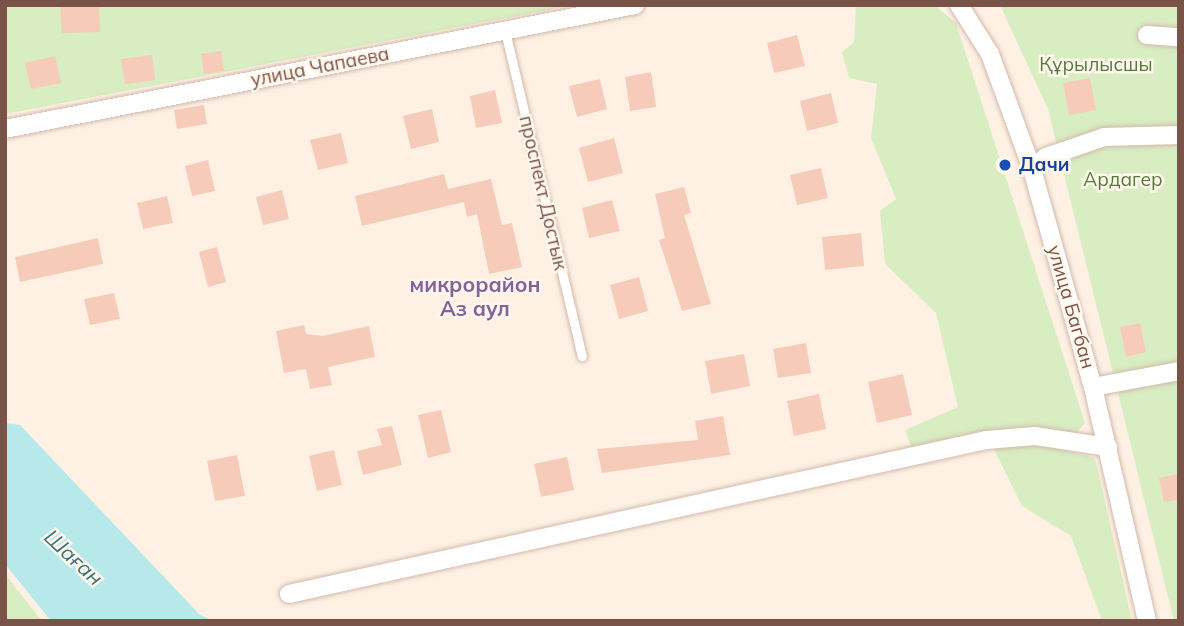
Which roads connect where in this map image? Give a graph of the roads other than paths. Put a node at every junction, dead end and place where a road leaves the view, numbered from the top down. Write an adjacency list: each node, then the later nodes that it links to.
1 (635, 5): 3 (street, улица Чапаева)
2 (959, 5): 8 (street, улица Багбан)
3 (505, 31): 6 (street, улица Чапаева); 9 (lane, проспект Достык)
4 (1147, 35): 5 (street)
5 (1179, 37)
6 (5, 129)
7 (1179, 135): 8 (street)
8 (1032, 169): 11 (street, улица Багбан)
9 (582, 356)
10 (1179, 371): 11 (street)
11 (1093, 387): 12 (street, улица Багбан)
12 (1108, 447): 13 (street); 14 (street, улица Багбан)
13 (289, 593)
14 (1147, 621)

